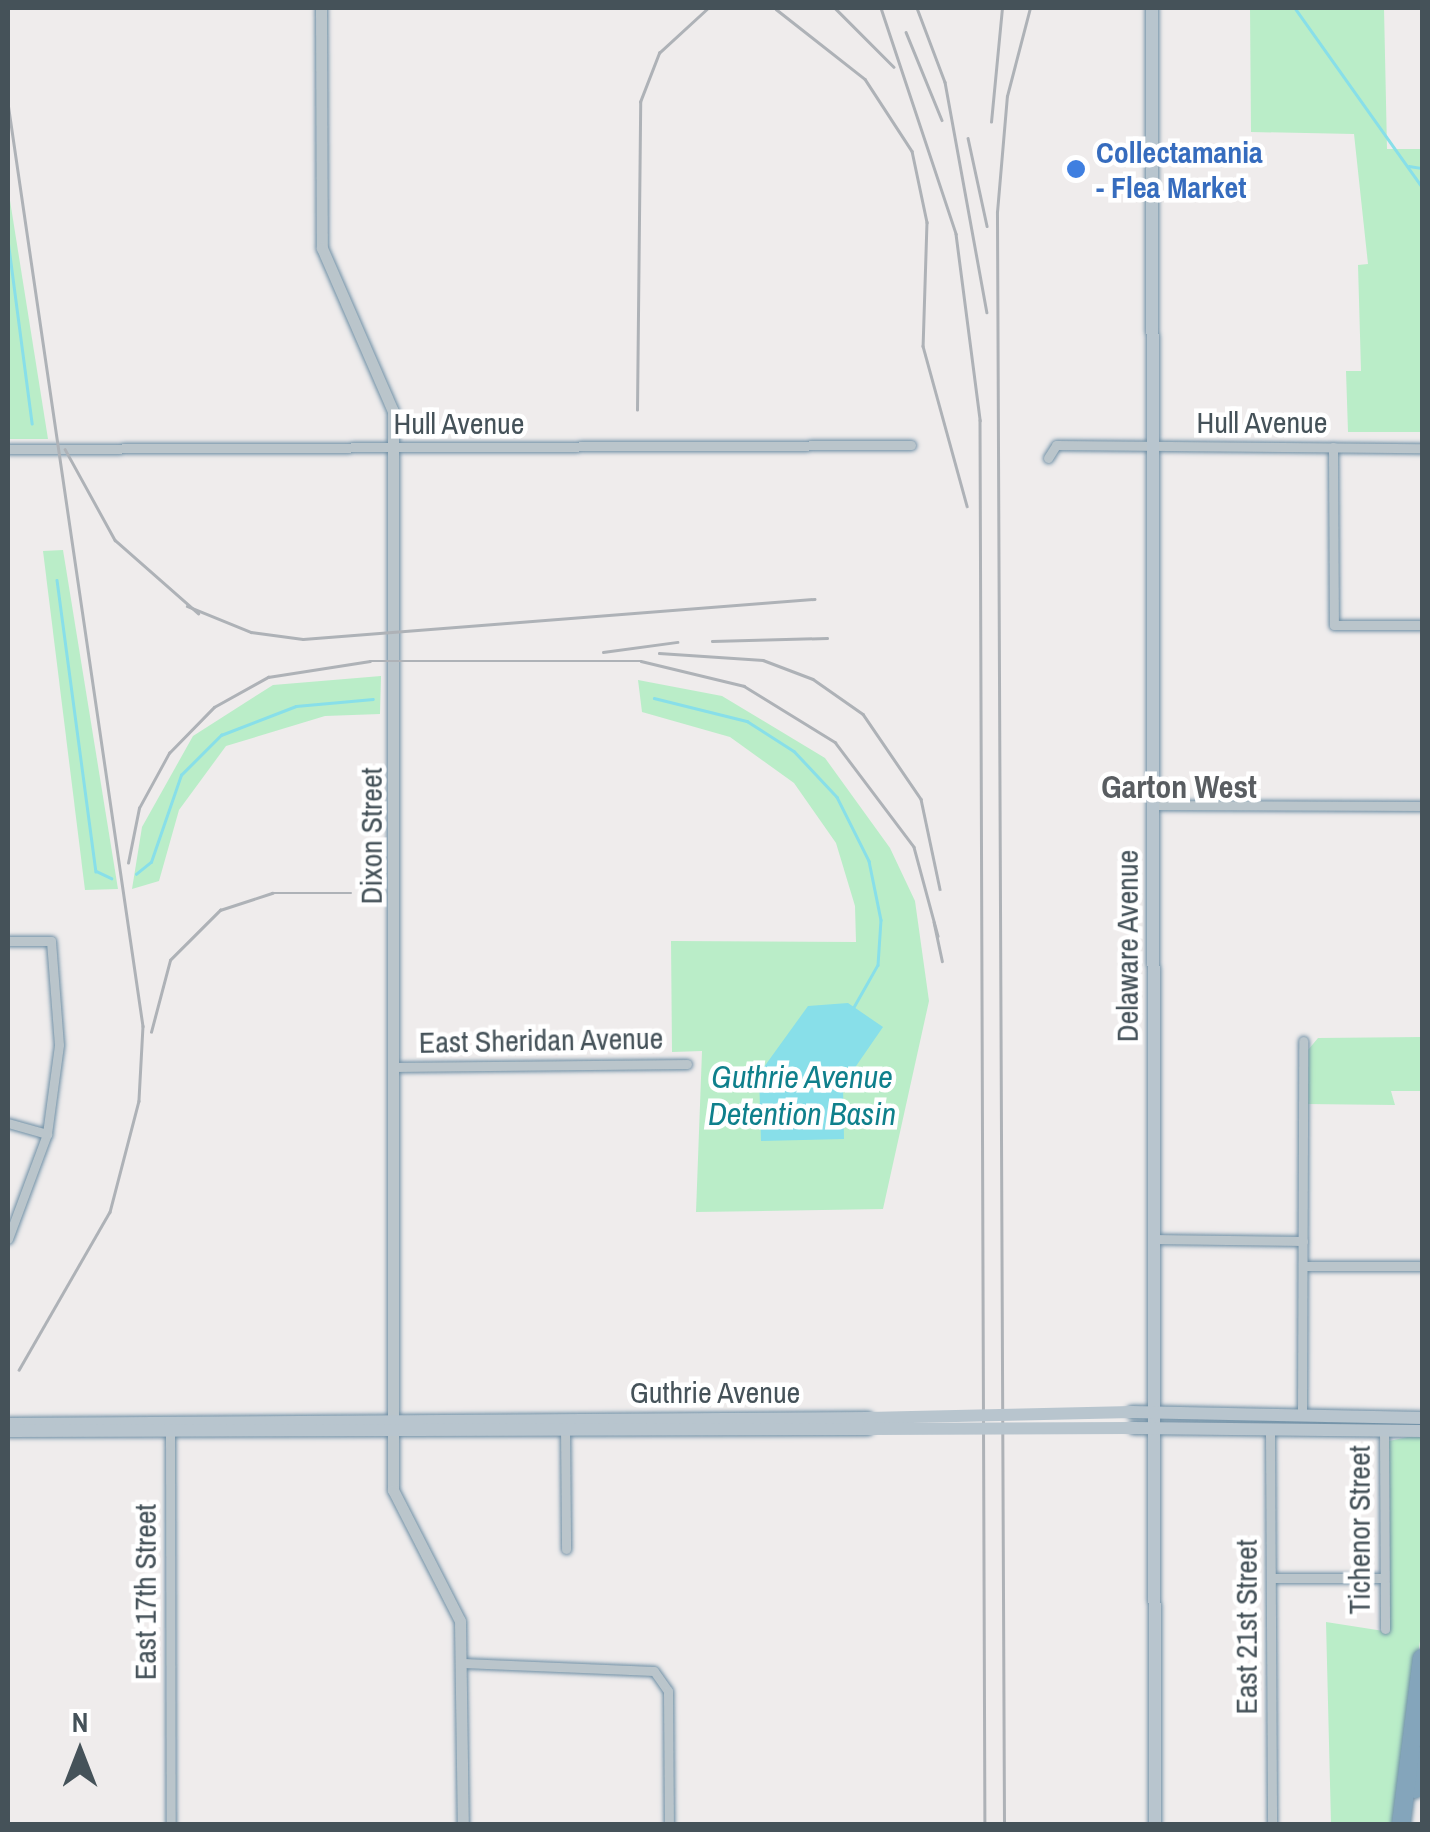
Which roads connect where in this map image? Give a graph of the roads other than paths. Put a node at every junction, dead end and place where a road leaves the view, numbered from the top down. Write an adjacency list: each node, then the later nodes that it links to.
1 (321, 8): 6 (street, Dixon Street)
2 (1152, 8): 4 (main road, Delaware Avenue)
3 (911, 445): 6 (street, Hull Avenue)
4 (1152, 447): 5 (street, Hull Avenue); 9 (street, Hull Avenue); 11 (main road, Delaware Avenue)
5 (1333, 447): 7 (street, Hull Avenue); 10 (street)
6 (395, 448): 8 (street, Hull Avenue); 16 (street, Dixon Street)
7 (1422, 448)
8 (8, 449)
9 (1048, 458)
10 (1422, 625)
11 (1152, 804): 12 (street); 20 (main road, Delaware Avenue)
12 (1422, 806)
13 (8, 940): 18 (street)
14 (1303, 1041): 21 (street)
15 (687, 1064): 16 (street, East Sheridan Avenue)
16 (396, 1067): 27 (street, Dixon Street)
17 (8, 1123): 18 (street)
18 (47, 1134): 19 (street)
19 (8, 1239)
20 (1152, 1239): 21 (street); 24 (main road, Delaware Avenue)
21 (1303, 1241): 22 (street)
22 (1303, 1266): 23 (street); 25 (street)
23 (1422, 1266)
24 (1153, 1412): 25 (main road, Guthrie Avenue); 30 (main road, Guthrie Avenue, bridge); 32 (main road, Delaware Avenue)
25 (1302, 1415): 28 (main road, Guthrie Avenue)
26 (566, 1417): 27 (main road, Guthrie Avenue); 30 (main road, Guthrie Avenue); 37 (street)
27 (394, 1418): 29 (main road, Guthrie Avenue); 36 (street, Dixon Street)
28 (1422, 1418)
29 (170, 1419): 31 (main road, Guthrie Avenue); 38 (street, East 17th Street)
30 (868, 1424): 32 (main road, Guthrie Avenue, bridge); 37 (main road, Guthrie Avenue)
31 (8, 1428): 38 (main road, Guthrie Avenue)
32 (1153, 1428): 33 (main road, Guthrie Avenue); 49 (main road, Delaware Avenue)
33 (1270, 1430): 34 (main road, Guthrie Avenue); 40 (street, East 21st Street)
34 (1384, 1430): 35 (main road, Guthrie Avenue); 41 (street, Tichenor Street)
35 (1422, 1431)
36 (393, 1434): 37 (main road, Guthrie Avenue); 38 (main road, Guthrie Avenue); 44 (street, Dixon Street)
37 (566, 1434): 39 (street)
38 (170, 1436): 46 (street, East 17th Street)
39 (566, 1549)
40 (1270, 1578): 41 (street); 50 (street, East 21st Street)
41 (1384, 1578): 42 (street, Tichenor Street)
42 (1385, 1629)
43 (1422, 1658): 51 (highway)
44 (463, 1663): 47 (street, Dixon Street); 48 (street)
45 (1422, 1756): 51 (highway)
46 (171, 1824)
47 (463, 1824)
48 (669, 1824)
49 (1154, 1824)
50 (1272, 1824)
51 (1404, 1824)

